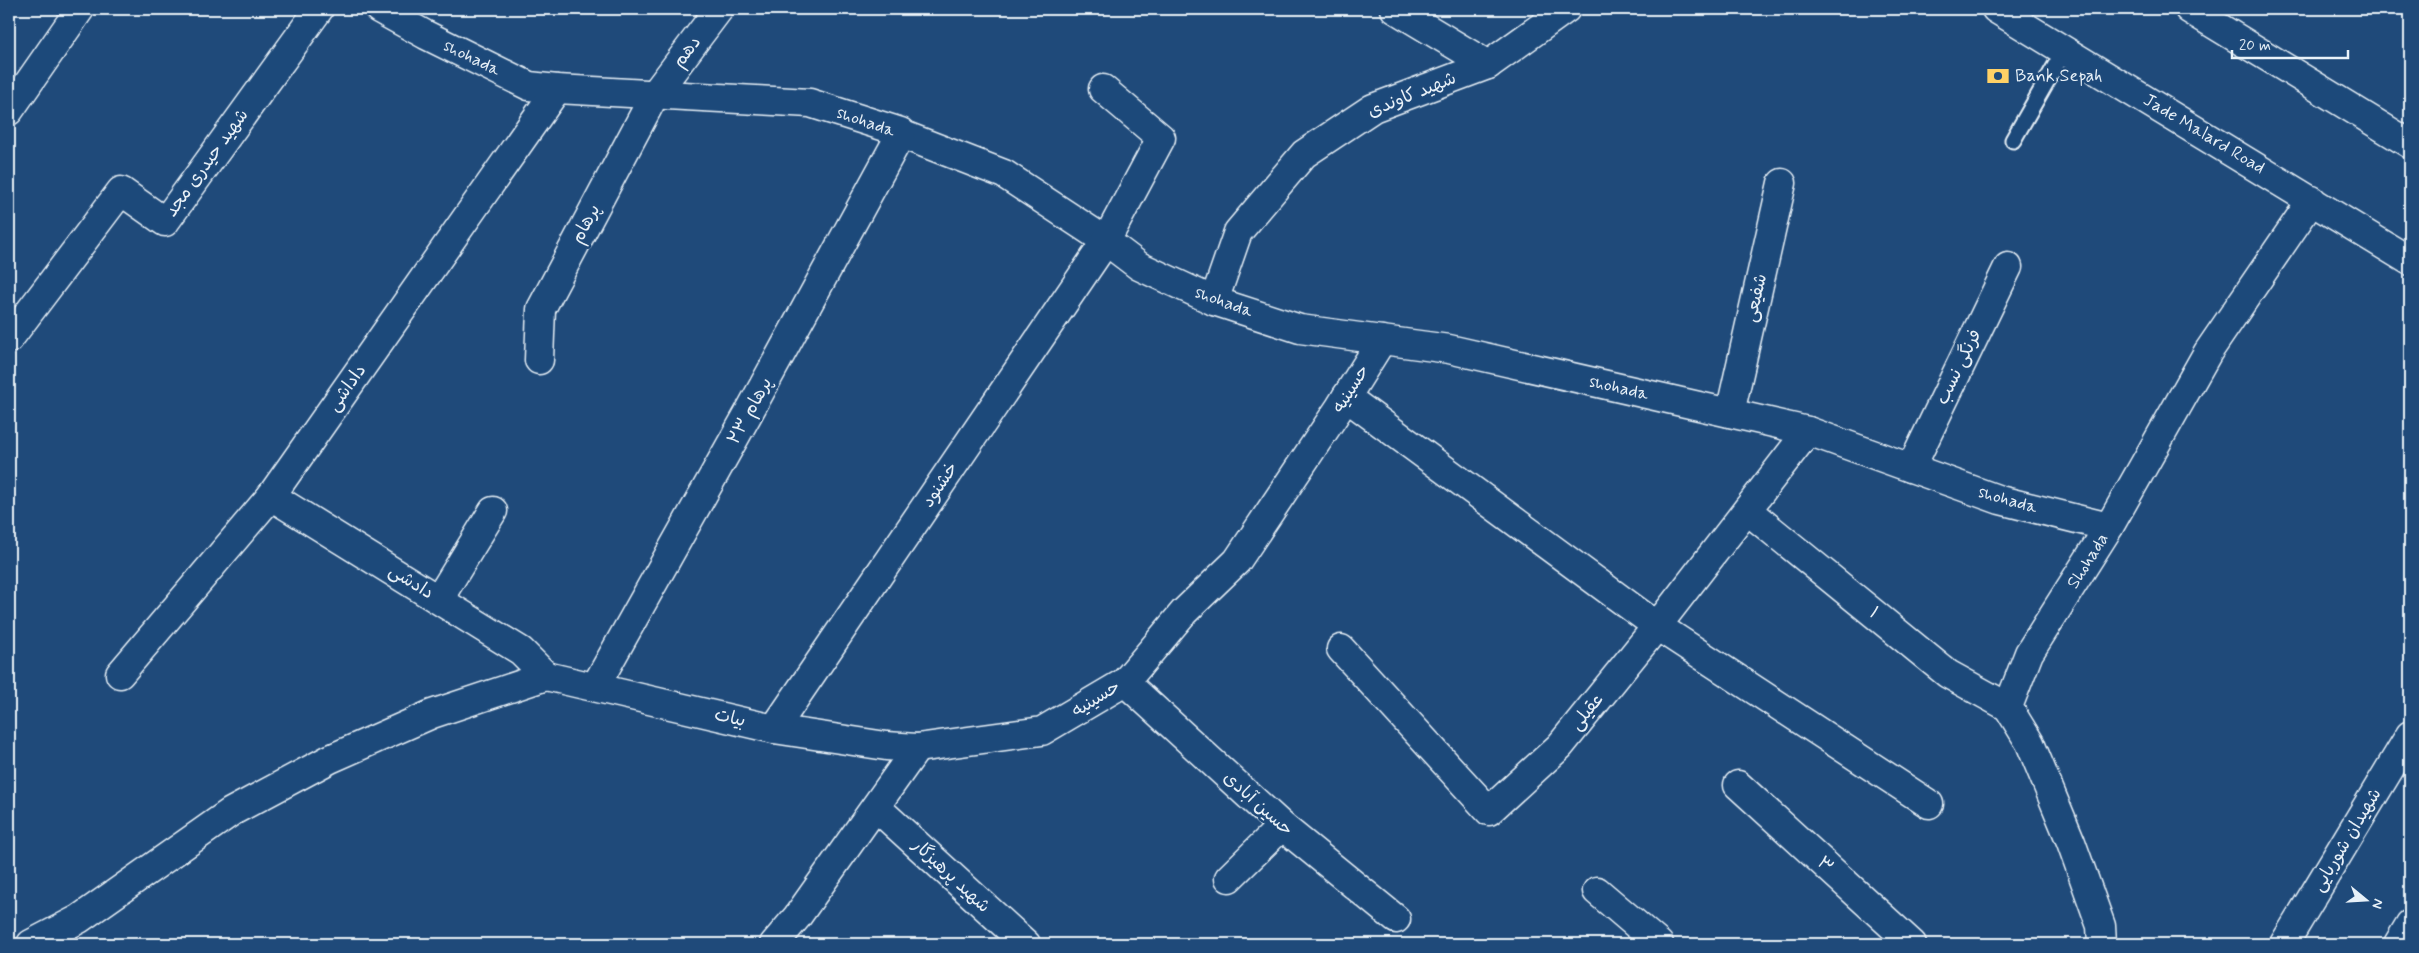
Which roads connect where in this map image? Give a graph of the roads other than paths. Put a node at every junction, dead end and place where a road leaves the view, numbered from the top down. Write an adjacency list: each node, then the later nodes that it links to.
1 (80, 9): 14 (street)
2 (319, 9): 24 (street, شهید حیدری مجد)
3 (382, 9): 12 (street, shohada)
4 (719, 9): 13 (street, دهم)
5 (1395, 9): 10 (street)
6 (1566, 9): 10 (street, شهید کاوندی)
7 (1996, 9): 9 (street, Jade Malard Road)
8 (2189, 9): 17 (street)
9 (2065, 49): 16 (lane); 19 (street, Jade Malard Road)
10 (1488, 65): 23 (street, شهید کاوندی)
11 (1103, 88): 20 (street, خشنود)
12 (557, 90): 13 (street, shohada); 31 (street, داداشی)
13 (655, 94): 15 (street, shohada); 26 (street, پرهام)
14 (9, 111)
15 (901, 134): 20 (street, shohada); 41 (street, پرهام ۲۳)
16 (2013, 140)
17 (2410, 144)
18 (1782, 184): 28 (street, شفیعی)
19 (2312, 200): 21 (street, Jade Malard Road); 34 (street, Shohada)
20 (1106, 241): 23 (street, shohada); 43 (street, خشنود)
21 (2410, 261)
22 (2008, 267): 30 (street, فرنگی نسب)
23 (1214, 301): 25 (street, shohada)
24 (9, 339)
25 (1382, 340): 27 (street, حسینیه); 28 (street, shohada)
26 (539, 360)
27 (1346, 397): 36 (street); 40 (street, حسینیه)
28 (1730, 413): 29 (street, shohada)
29 (1808, 431): 30 (street, shohada); 32 (street, عقیلی)
30 (1911, 468): 34 (street, shohada)
31 (271, 496): 35 (street, دادشی); 38 (street, داداشی)
32 (1747, 510): 36 (street, عقیلی); 42 (street, ۱)
33 (493, 511): 35 (street)
34 (2109, 527): 42 (street, Shohada)
35 (439, 600): 39 (street, دادشی)
36 (1657, 626): 37 (street, عقیلی); 47 (street)
37 (1341, 649)
38 (120, 674)
39 (546, 676): 41 (street, بیات); 54 (street)
40 (1125, 682): 45 (street, حسینیه); 49 (street, حسین آبادی)
41 (595, 686): 43 (street, بیات)
42 (2008, 708): 59 (street)
43 (774, 729): 45 (street, بیات)
44 (2410, 735): 60 (street, شهیدان شوربایی)
45 (917, 748): 48 (street)
46 (1738, 785): 58 (street, ۳)
47 (1929, 804)
48 (876, 807): 55 (street); 56 (street, شهید پرهیزگار)
49 (1282, 826): 50 (street); 52 (street, حسین آبادی)
50 (1229, 878)
51 (1598, 891): 57 (street)
52 (1396, 919)
53 (2410, 924): 61 (street)
54 (31, 944)
55 (774, 944)
56 (1026, 944)
57 (1659, 944)
58 (1912, 944)
59 (2102, 944)
60 (2284, 944)
61 (2398, 944)

